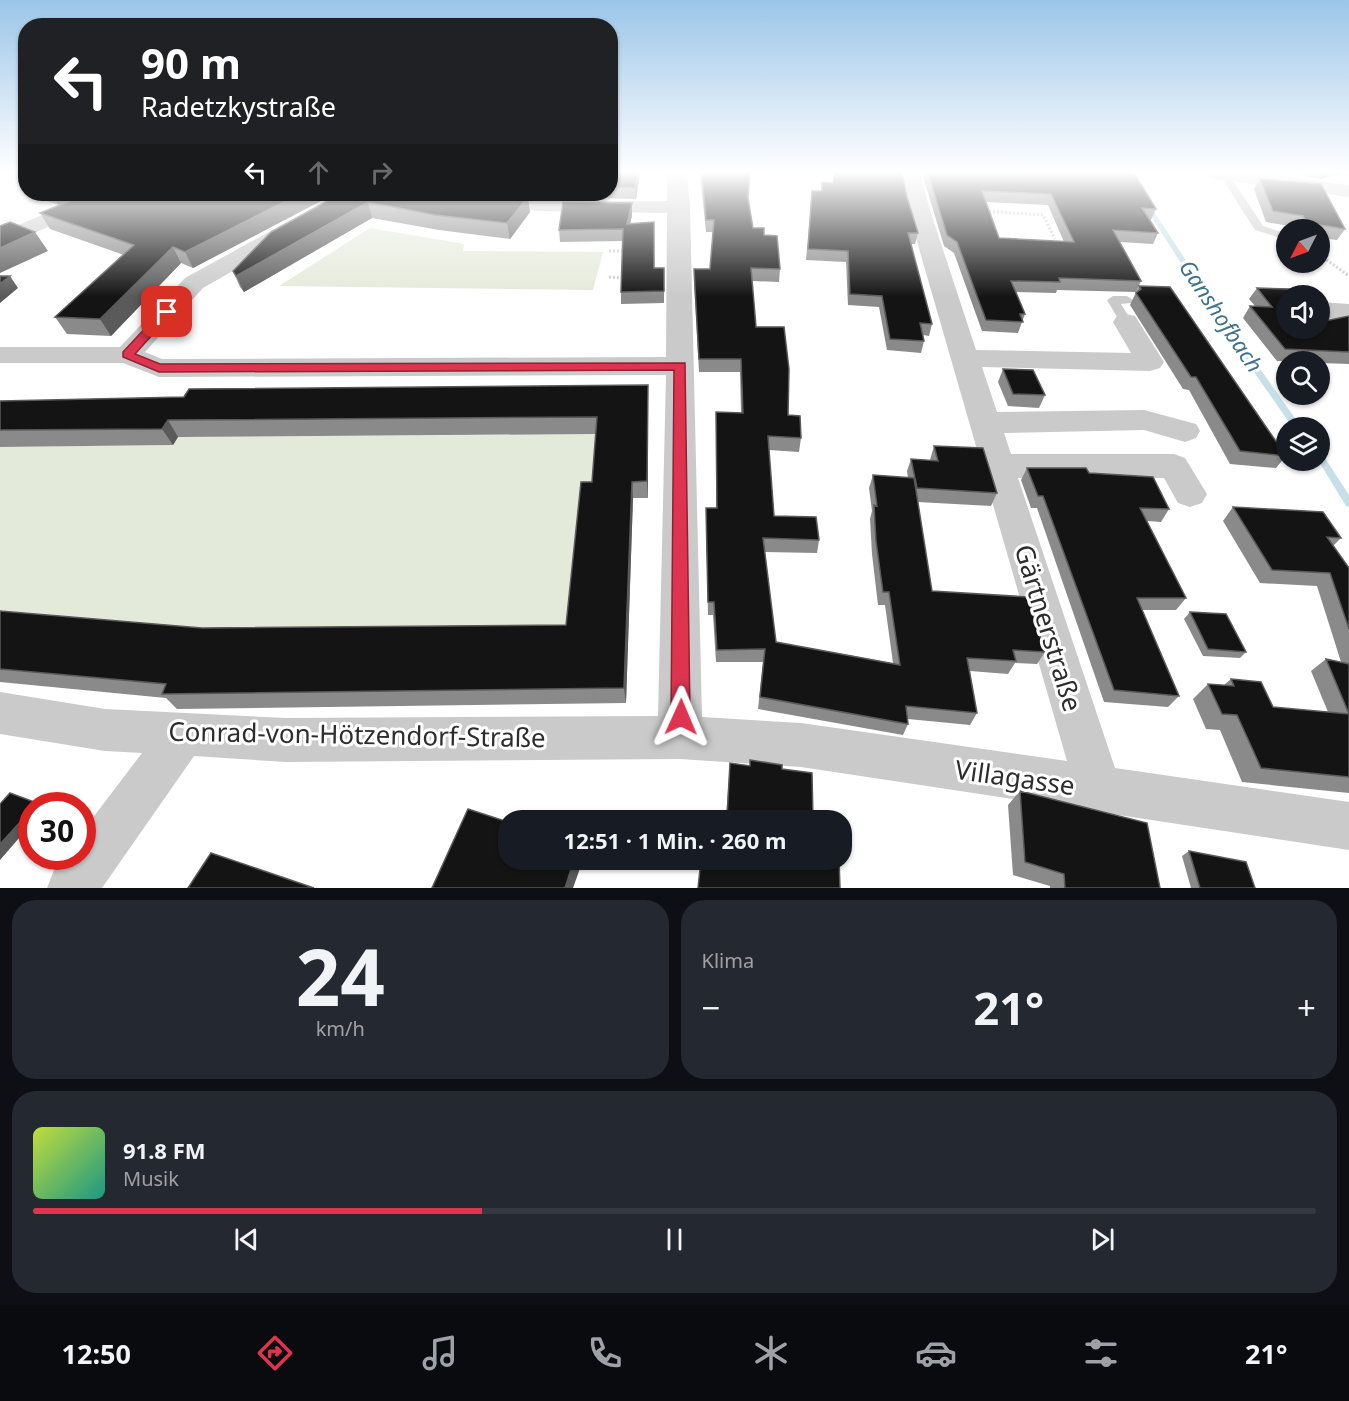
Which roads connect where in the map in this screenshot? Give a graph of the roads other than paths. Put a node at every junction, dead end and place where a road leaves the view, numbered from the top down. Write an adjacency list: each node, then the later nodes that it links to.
1 (60, 214): 7 (street)
2 (316, 214): 11 (street)
3 (679, 214): 14 (street)
4 (920, 214): 13 (street, Gärtnerstraße)
5 (1249, 214): 6 (lane)
6 (1276, 233)
7 (0, 241)
8 (1127, 311): 13 (street)
9 (1330, 311): 10 (street)
10 (1349, 312)
11 (127, 355): 12 (street); 14 (street)
12 (2, 357)
13 (966, 358): 15 (street, Gärtnerstraße)
14 (680, 366): 21 (street)
15 (986, 423): 16 (street); 17 (street, Gärtnerstraße)
16 (1185, 431)
17 (998, 466): 18 (street); 22 (street, Gärtnerstraße)
18 (1190, 494)
19 (0, 713): 20 (street, Conrad-von-Hötzendorf-Straße)
20 (183, 735): 21 (street, Conrad-von-Hötzendorf-Straße); 24 (street)
21 (680, 736): 22 (street, Villagasse)
22 (1099, 790): 23 (street, Villagasse)
23 (1349, 826)
24 (72, 888)

